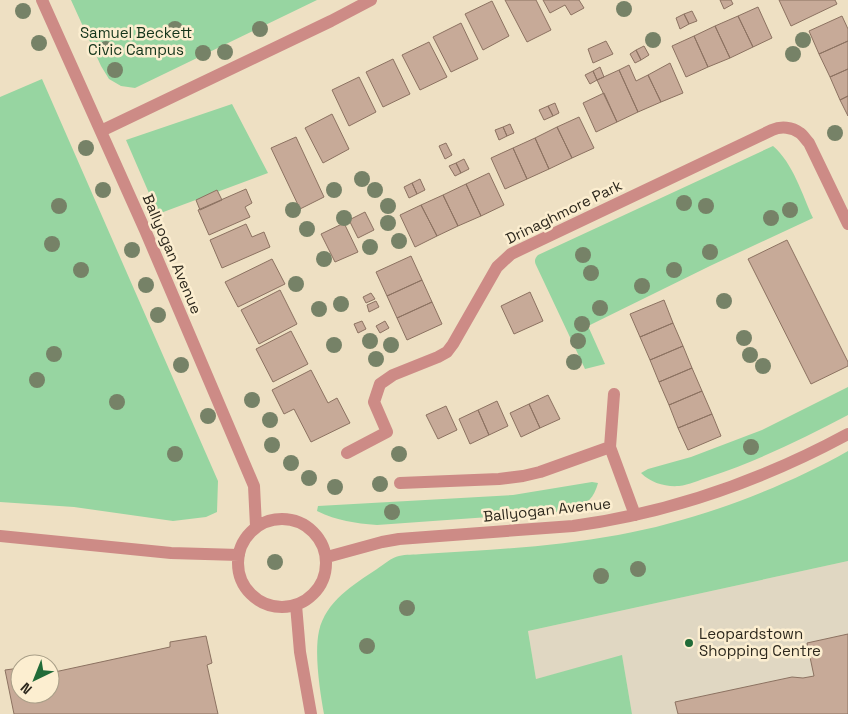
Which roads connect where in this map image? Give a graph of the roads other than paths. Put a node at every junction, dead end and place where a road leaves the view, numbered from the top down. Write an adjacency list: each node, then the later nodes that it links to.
1 (42, 0): 3 (street, Ballyogan Avenue)
2 (371, 0): 3 (street)
3 (101, 131): 11 (street, Ballyogan Avenue)
4 (848, 224): 8 (street, Drinaghmore Park)
5 (614, 394): 7 (street)
6 (848, 434): 10 (street, Ballyogan Avenue)
7 (610, 447): 9 (street); 10 (street)
8 (347, 453)
9 (400, 483)
10 (635, 515): 14 (street, Ballyogan Avenue)
11 (256, 526): 13 (street); 14 (street)
12 (0, 536): 13 (street)
13 (239, 555): 15 (street)
14 (327, 557): 15 (street)
15 (296, 606): 16 (street)
16 (311, 714)

